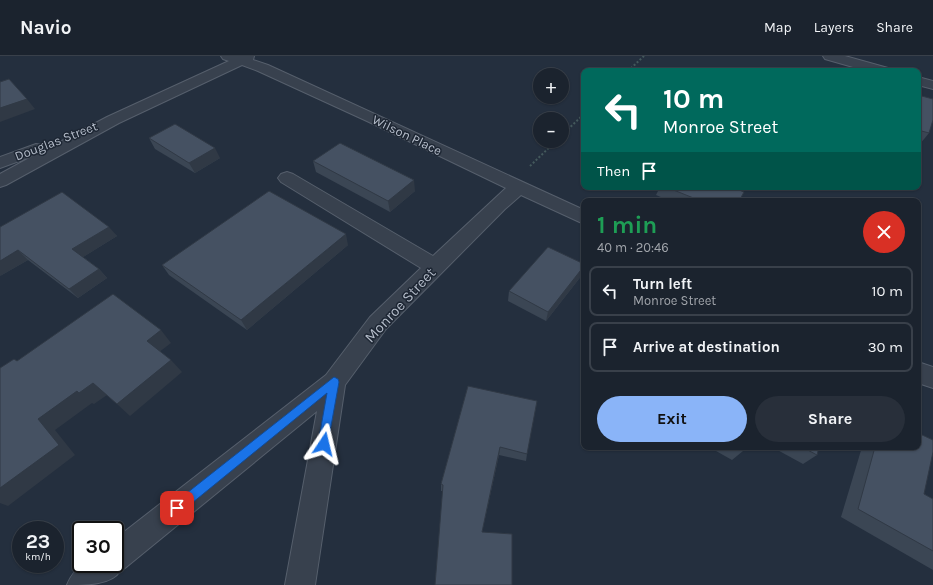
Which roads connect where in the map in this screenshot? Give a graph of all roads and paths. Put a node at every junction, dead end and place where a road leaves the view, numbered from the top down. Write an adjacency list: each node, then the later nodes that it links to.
1 (644, 56): 4 (path)
2 (830, 56): 5 (street)
3 (239, 57): 9 (street); 16 (street, Wilson Place)
4 (631, 68)
5 (872, 68)
6 (921, 82): 7 (street)
7 (933, 85)
8 (581, 117): 10 (path)
9 (113, 120): 12 (street, Douglas Street); 15 (street)
10 (569, 128)
11 (548, 148): 13 (path)
12 (0, 163)
13 (529, 166)
14 (287, 178): 18 (street)
15 (0, 182)
16 (518, 188): 17 (street, Wilson Place); 18 (street, Monroe Street)
17 (581, 217)
18 (435, 267): 21 (street, Monroe Street)
19 (921, 373): 20 (street)
20 (933, 378)
21 (334, 382): 22 (street, Monroe Street); 25 (street)
22 (124, 551)
23 (97, 573): 24 (street)
24 (82, 585)
25 (300, 585)

